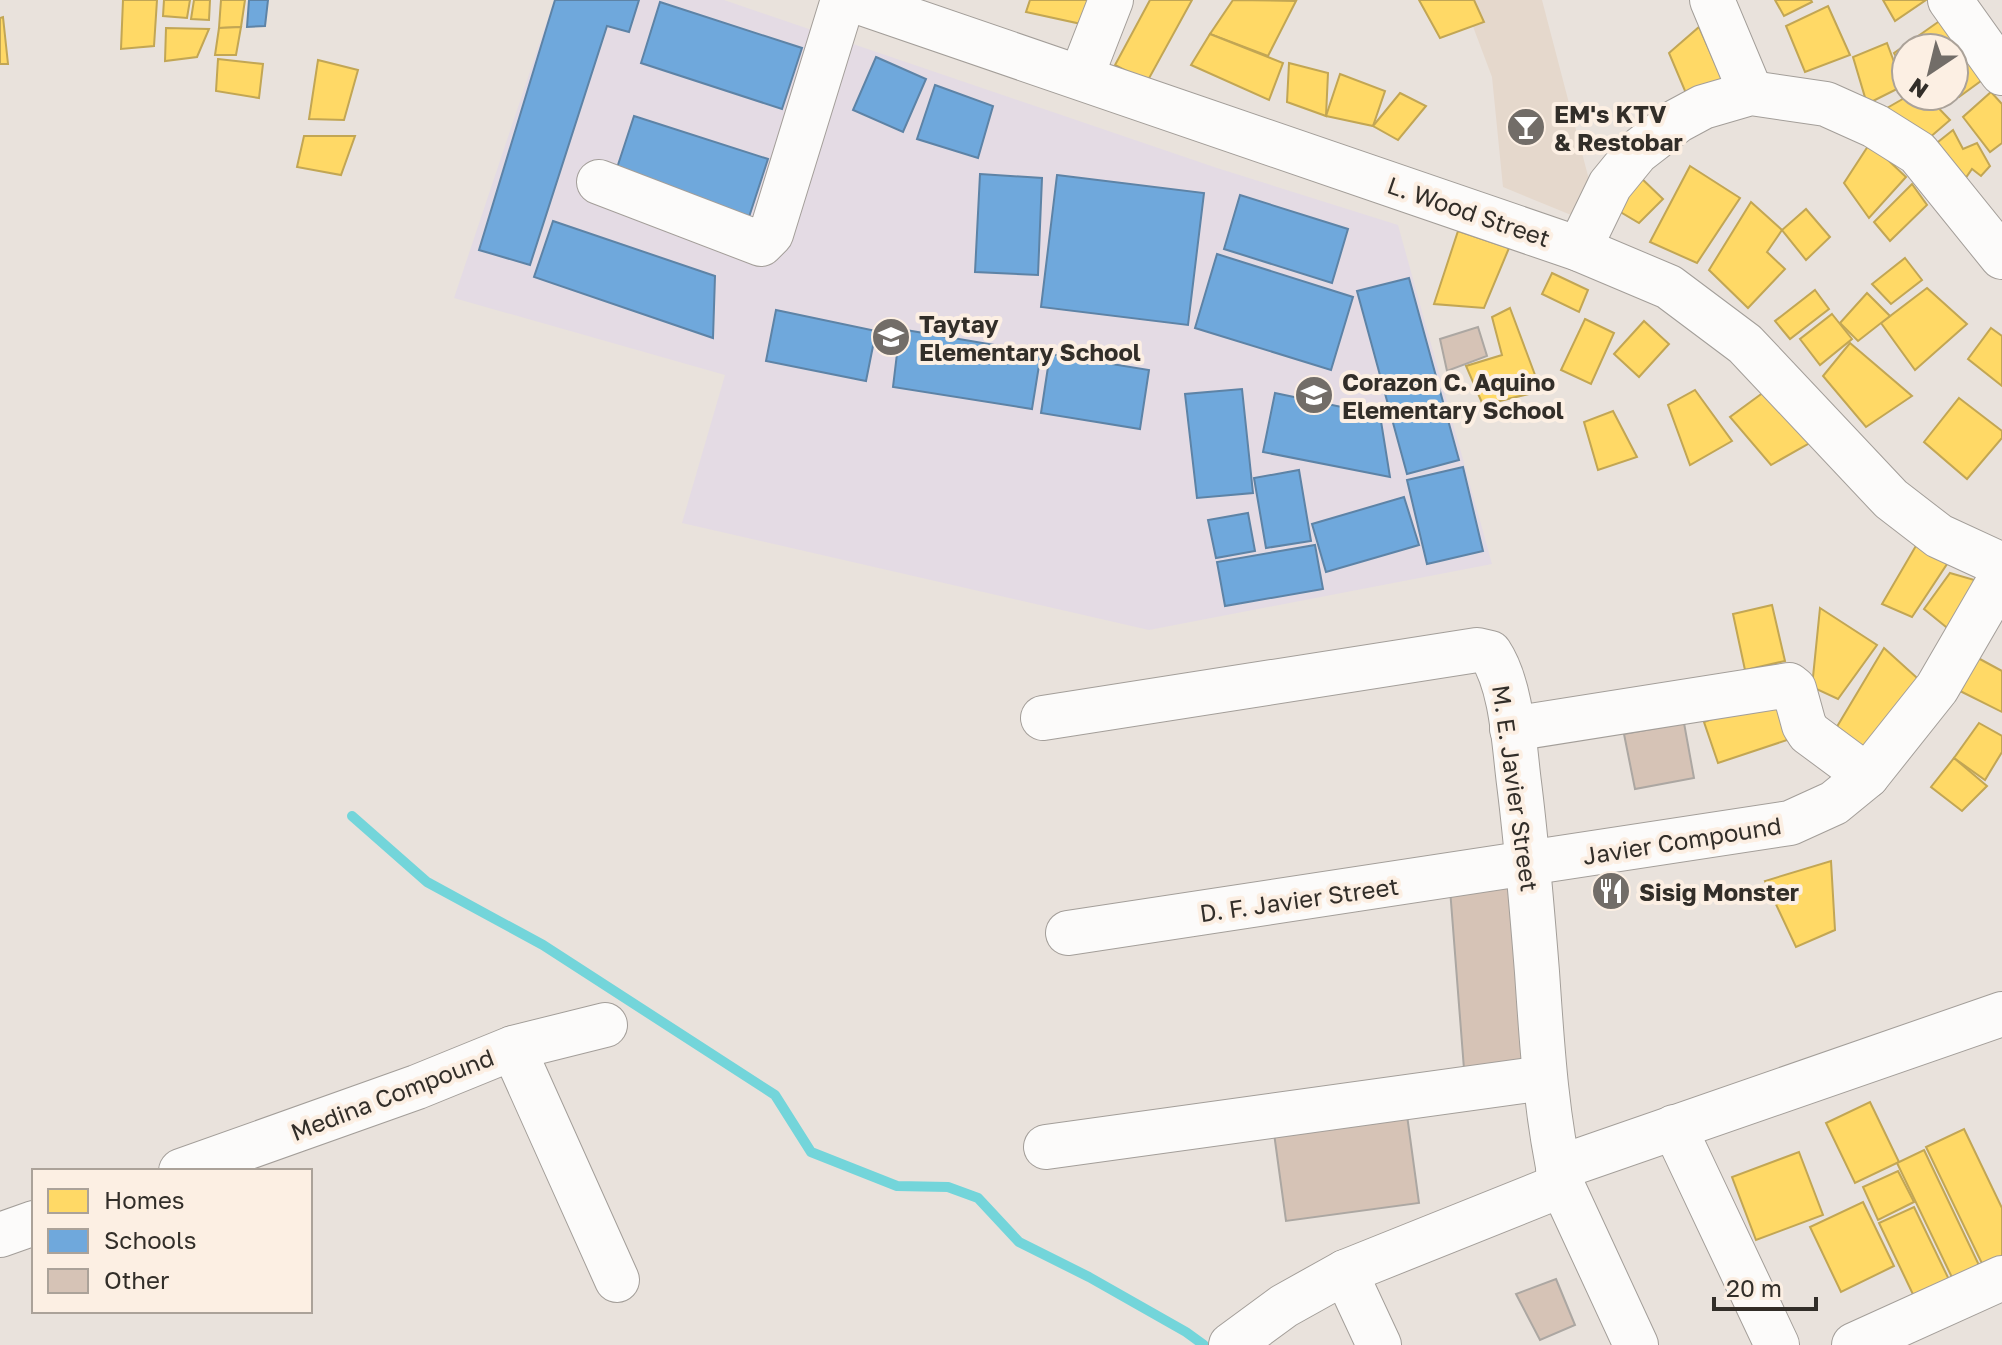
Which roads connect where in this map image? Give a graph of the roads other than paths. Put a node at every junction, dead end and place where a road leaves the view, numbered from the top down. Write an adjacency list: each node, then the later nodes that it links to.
1 (843, 0): 9 (street)
2 (853, 0): 7 (street, L. Wood Street)
3 (1111, 0): 7 (street)
4 (1712, 0): 8 (street)
5 (1950, 0): 6 (street)
6 (2002, 73)
7 (1081, 77): 10 (street, L. Wood Street)
8 (1751, 93): 10 (street); 11 (street)
9 (599, 182)
10 (1579, 249): 12 (street, L. Wood Street)
11 (2002, 257)
12 (2002, 565)
13 (2002, 576): 16 (street, Javier Compound)
14 (1043, 718): 15 (street, M. E. Javier Street)
15 (1512, 729): 16 (street); 17 (street, M. E. Javier Street)
16 (1867, 776): 17 (street, Javier Compound)
17 (1529, 865): 18 (street, D. F. Javier Street); 22 (street, M. E. Javier Street)
18 (1068, 933)
19 (2002, 1014): 23 (street)
20 (605, 1025): 21 (street, Medina Compound)
21 (513, 1048): 25 (street, Medina Compound); 31 (street)
22 (1544, 1078): 24 (street); 26 (street, M. E. Javier Street)
23 (1674, 1127): 26 (street); 35 (street)
24 (1046, 1147)
25 (187, 1169)
26 (1560, 1176): 29 (street); 34 (street, M. E. Javier Street)
27 (32, 1224): 28 (street)
28 (0, 1235)
29 (1345, 1272): 32 (street); 33 (street)
30 (2002, 1278): 36 (street)
31 (617, 1280)
32 (1231, 1345)
33 (1379, 1345)
34 (1636, 1345)
35 (1777, 1345)
36 (1854, 1345)

